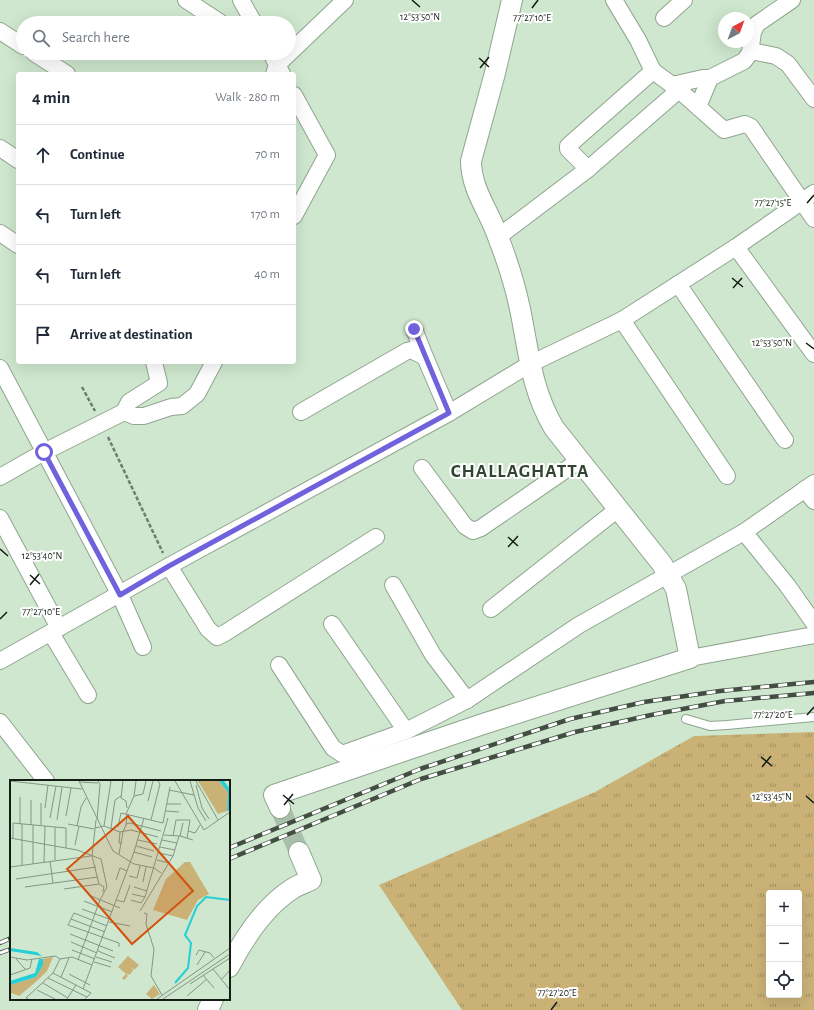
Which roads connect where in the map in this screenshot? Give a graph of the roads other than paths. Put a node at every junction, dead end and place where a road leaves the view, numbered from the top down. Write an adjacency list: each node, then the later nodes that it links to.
1 (186, 0): 8 (street)
2 (241, 0): 9 (street)
3 (345, 0): 13 (street)
4 (512, 0): 30 (street)
5 (614, 0): 16 (street)
6 (684, 0): 10 (street)
7 (792, 0): 14 (street)
8 (210, 16)
9 (250, 16)
10 (664, 18)
11 (0, 31): 12 (street)
12 (16, 41)
13 (296, 43)
14 (750, 51): 18 (street); 21 (street)
15 (45, 60): 17 (street)
16 (653, 71): 19 (street); 25 (street)
17 (63, 72)
18 (710, 78): 19 (street); 22 (street)
19 (676, 88): 22 (street); 25 (street)
20 (296, 99): 27 (street)
21 (814, 99)
22 (698, 107): 26 (street)
23 (0, 148): 24 (street)
24 (16, 159)
25 (588, 169): 30 (street)
26 (808, 197): 28 (street); 32 (street)
27 (296, 212)
28 (814, 220)
29 (0, 233): 31 (street)
30 (498, 237): 40 (street)
31 (16, 244)
32 (736, 247): 33 (street); 36 (street)
33 (678, 284): 34 (street); 47 (street)
34 (622, 320): 40 (street); 52 (street)
35 (414, 329): 37 (street)
36 (814, 354)
37 (425, 357): 45 (street); 46 (street)
38 (154, 364): 42 (street)
39 (213, 364): 43 (street)
40 (530, 364): 46 (street); 49 (street)
41 (0, 368): 48 (street)
42 (159, 383): 43 (street); 44 (street)
43 (171, 407): 44 (street)
44 (124, 412): 48 (street)
45 (301, 412)
46 (449, 413): 58 (street)
47 (785, 440)
48 (44, 452): 51 (street); 61 (street)
49 (580, 460): 50 (street); 54 (street)
50 (422, 468)
51 (0, 476)
52 (727, 476)
53 (811, 491): 56 (street)
54 (618, 509): 59 (street); 62 (street)
55 (0, 518): 65 (street)
56 (744, 532): 59 (street); 63 (street)
57 (376, 537): 58 (street)
58 (169, 566): 61 (street)
59 (669, 575): 68 (street); 72 (street)
60 (393, 586): 72 (street)
61 (120, 595): 65 (street); 67 (street)
62 (491, 609)
63 (814, 622)
64 (332, 624): 76 (street)
65 (55, 630): 69 (street); 71 (street)
66 (814, 635): 68 (street)
67 (144, 647)
68 (690, 658): 78 (street)
69 (0, 661)
70 (279, 665): 76 (street)
71 (88, 695)
72 (467, 700): 76 (street)
73 (814, 717): 74 (lane)
74 (686, 719)
75 (0, 722): 77 (street)
76 (406, 731)
77 (45, 780)
78 (280, 808)
79 (299, 852): 80 (street)
80 (230, 965)

